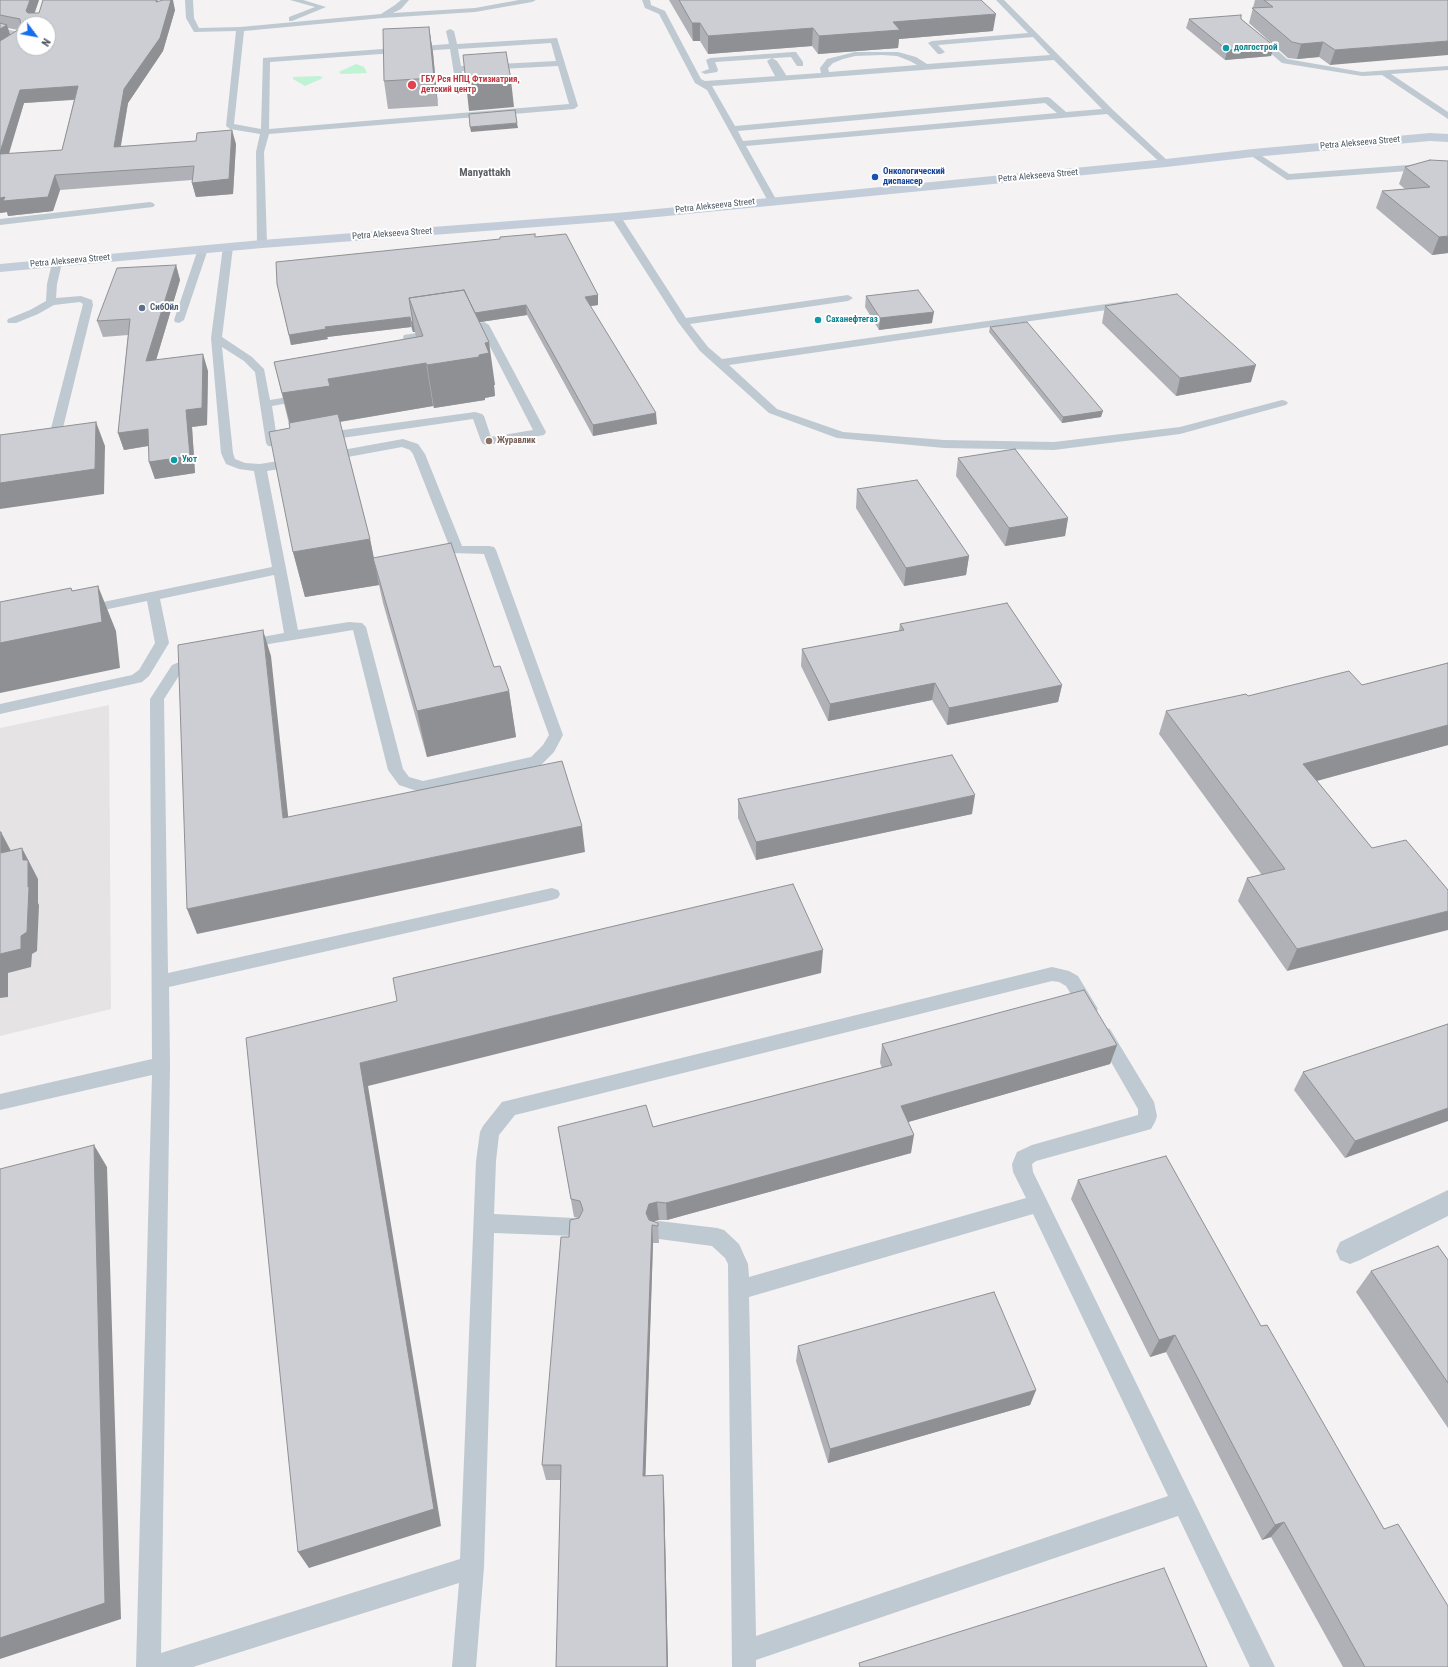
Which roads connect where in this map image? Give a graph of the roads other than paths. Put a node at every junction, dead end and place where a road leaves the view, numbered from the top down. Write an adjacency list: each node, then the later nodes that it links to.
1 (189, 0): 11 (lane)
2 (294, 0): 10 (lane)
3 (405, 0): 7 (lane)
4 (532, 0): 7 (lane)
5 (646, 0): 8 (lane)
6 (1000, 0): 16 (lane)
7 (382, 16): 10 (lane)
8 (664, 16): 9 (lane); 32 (lane)
9 (675, 18)
10 (273, 26): 11 (lane)
11 (240, 29): 38 (lane)
12 (1249, 30): 28 (lane)
13 (0, 31): 15 (street)
14 (450, 31): 19 (lane)
15 (16, 34)
16 (1035, 35): 20 (lane); 21 (lane)
17 (16, 41): 18 (street)
18 (12, 44)
19 (453, 46): 23 (lane); 27 (lane); 38 (lane)
20 (941, 52)
21 (1056, 57): 25 (lane); 34 (lane)
22 (772, 61): 30 (street)
23 (560, 63): 27 (lane); 38 (lane)
24 (800, 64): 33 (lane)
25 (925, 67): 29 (lane); 29 (lane)
26 (1448, 68): 28 (lane)
27 (458, 69): 31 (lane)
28 (1384, 73): 36 (lane)
29 (825, 75): 30 (lane)
30 (782, 78): 33 (lane)
31 (459, 80)
32 (704, 84): 33 (lane); 37 (lane)
33 (714, 84)
34 (1109, 111): 35 (lane); 44 (lane)
35 (1064, 115): 37 (lane); 42 (lane)
36 (1448, 116)
37 (733, 129): 42 (lane)
38 (264, 132): 50 (lane)
39 (1448, 135): 40 (street)
40 (1430, 137): 41 (street, Petra Alekseeva Street); 43 (street, Petra Alekseeva Street)
41 (1448, 138)
42 (740, 144): 46 (lane)
43 (1253, 153): 44 (street, Petra Alekseeva Street); 45 (lane)
44 (1166, 163): 46 (street, Petra Alekseeva Street)
45 (1448, 165)
46 (772, 201): 48 (street, Petra Alekseeva Street)
47 (150, 205): 49 (lane)
48 (616, 217): 50 (street, Petra Alekseeva Street); 60 (lane)
49 (0, 222)
50 (262, 244): 51 (street, Petra Alekseeva Street)
51 (228, 247): 52 (street, Petra Alekseeva Street); 61 (lane)
52 (203, 249): 53 (street, Petra Alekseeva Street); 58 (lane)
53 (57, 262): 54 (street, Petra Alekseeva Street); 56 (lane)
54 (0, 268)
55 (848, 298): 60 (lane)
56 (51, 302): 59 (lane); 67 (lane)
57 (1140, 302): 62 (lane)
58 (178, 320)
59 (12, 321)
60 (683, 322): 62 (lane)
61 (216, 338): 66 (lane); 70 (lane)
62 (720, 363): 65 (lane)
63 (415, 370): 68 (lane)
64 (318, 394): 66 (lane)
65 (1282, 403)
66 (265, 404): 69 (lane)
67 (55, 436)
68 (308, 439)
69 (292, 442)
70 (260, 468): 71 (lane); 74 (lane)
71 (279, 570): 72 (lane); 74 (lane)
72 (153, 597): 73 (lane); 77 (lane)
73 (69, 613)
74 (292, 636): 75 (lane)
75 (231, 647)
76 (214, 654): 79 (lane)
77 (0, 709)
78 (552, 894): 79 (lane)
79 (160, 982): 80 (lane)
80 (161, 1065): 81 (lane); 92 (lane)
81 (0, 1102)
82 (1448, 1202): 87 (street)
83 (1038, 1204): 84 (lane); 88 (lane); 89 (lane)
84 (483, 1223): 85 (lane); 90 (lane)
85 (574, 1228)
86 (660, 1230): 88 (lane)
87 (1350, 1251)
88 (739, 1290): 91 (lane)
89 (1183, 1503): 91 (lane); 95 (lane)
90 (472, 1567): 93 (lane); 94 (lane)
91 (744, 1660)
92 (148, 1667)
93 (154, 1667)
94 (464, 1667)
95 (1263, 1667)

